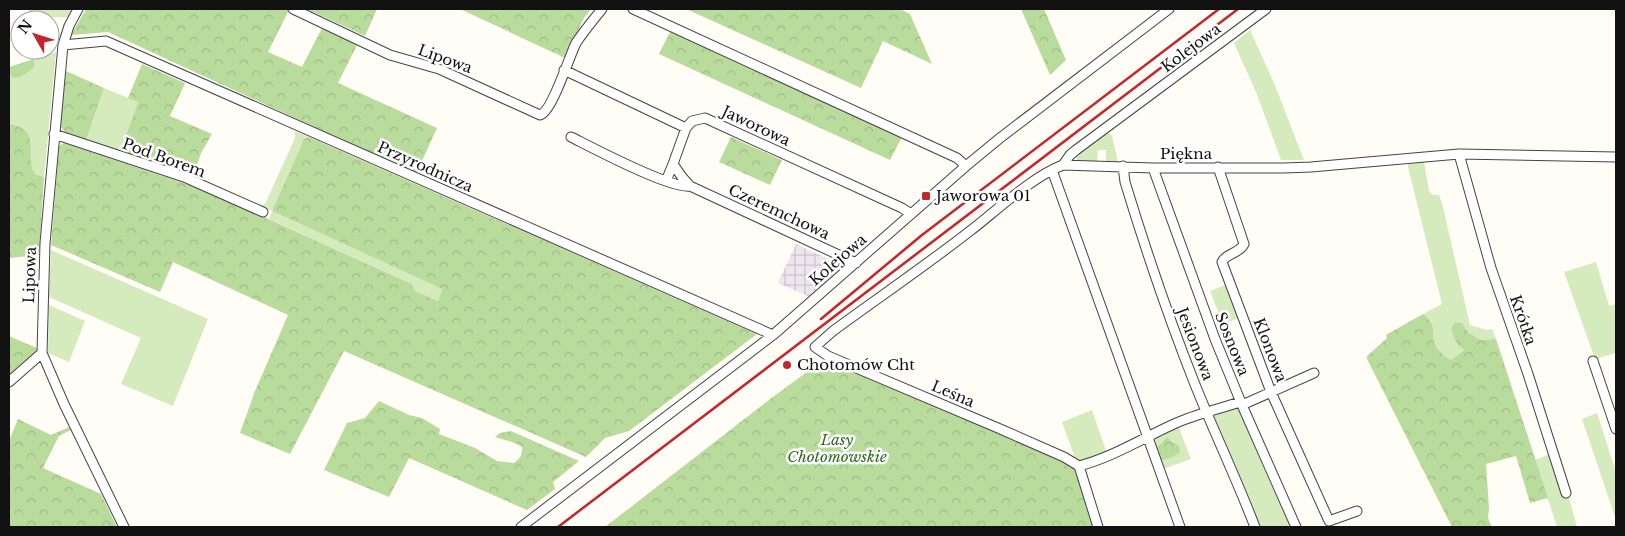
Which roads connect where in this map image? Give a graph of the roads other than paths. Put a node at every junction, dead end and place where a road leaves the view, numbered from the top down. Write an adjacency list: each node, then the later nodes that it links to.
1 (78, 9): 7 (street, Lipowa)
2 (293, 9): 8 (street, Lipowa)
3 (602, 9): 8 (street)
4 (633, 9): 16 (street)
5 (1169, 9): 16 (street, Kolejowa)
6 (1266, 9): 15 (street, Kolejowa)
7 (63, 45): 10 (street, Lipowa); 26 (street, Przyrodnicza)
8 (564, 70): 9 (street)
9 (686, 128): 14 (street); 24 (street, Jaworowa)
10 (54, 134): 23 (street, Pod Borem); 28 (street, Lipowa)
11 (571, 137): 21 (street, Czeremchowa)
12 (1459, 154): 13 (street, Piękna); 18 (street, Piękna); 38 (street, Krótka)
13 (1616, 157)
14 (673, 164): 21 (street); 22 (street, Czeremchowa)
15 (1063, 165): 17 (street, Piękna); 20 (street, Piękna)
16 (966, 166): 24 (street, Kolejowa)
17 (1123, 166): 19 (street, Piękna); 34 (street, Jesionowa)
18 (1218, 167): 19 (street, Piękna); 32 (street, Klonowa)
19 (1153, 168): 33 (street, Sosnowa)
20 (1052, 170): 27 (street, Piękna); 36 (street)
21 (666, 181): 22 (street, Czeremchowa)
22 (690, 186): 25 (street, Czeremchowa)
23 (263, 212)
24 (911, 214): 25 (street, Kolejowa)
25 (856, 263): 26 (street, Kolejowa)
26 (773, 335): 41 (street, Kolejowa)
27 (815, 347): 37 (street, Leśna)
28 (42, 353): 31 (street); 40 (street, Lipowa)
29 (1593, 361): 35 (street)
30 (1314, 374): 32 (street)
31 (9, 382)
32 (1271, 392): 33 (street); 39 (street, Klonowa)
33 (1241, 404): 34 (street); 45 (street, Sosnowa)
34 (1207, 413): 36 (street); 44 (street, Jesionowa)
35 (1616, 429)
36 (1147, 436): 37 (street); 43 (street)
37 (1079, 466): 42 (street)
38 (1566, 493)
39 (1357, 512)
40 (124, 527)
41 (522, 527)
42 (1098, 527)
43 (1180, 527)
44 (1255, 527)
45 (1296, 527)

